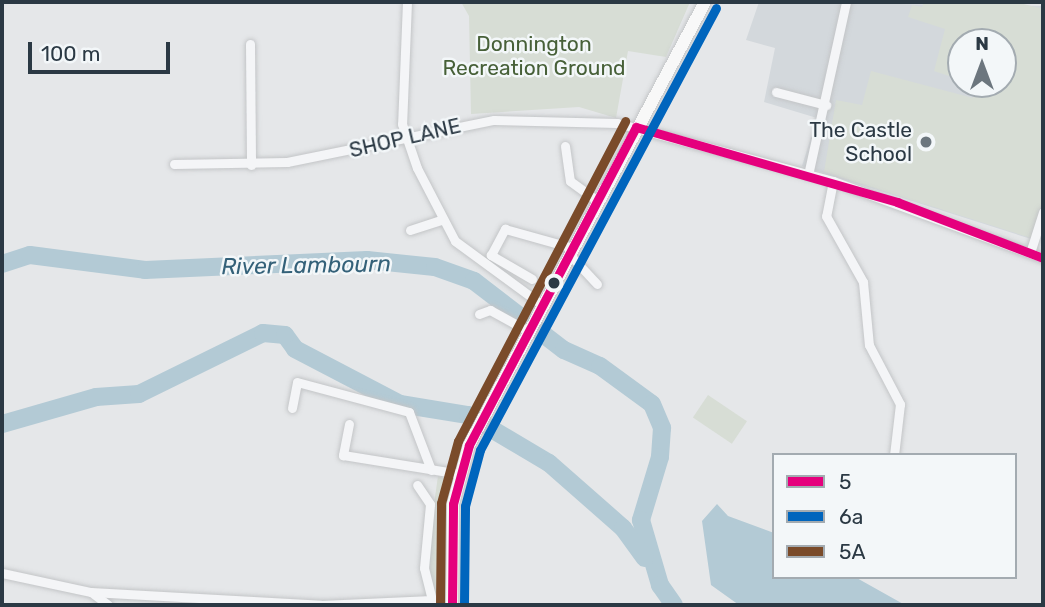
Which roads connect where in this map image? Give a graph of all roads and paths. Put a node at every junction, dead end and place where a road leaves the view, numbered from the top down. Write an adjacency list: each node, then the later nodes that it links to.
1 (407, 2): 8 (street)
2 (705, 2): 7 (main road)
3 (846, 2): 6 (street)
4 (250, 44): 11 (street)
5 (776, 92): 6 (street)
6 (827, 104): 12 (street)
7 (636, 127): 8 (street, SHOP LANE); 12 (street, SHOP LANE); 14 (main road)
8 (405, 140): 11 (street, SHOP LANE); 16 (street)
9 (565, 146): 14 (street)
10 (174, 164): 11 (street, SHOP LANE)
11 (251, 165)
12 (808, 175): 13 (street, SHOP LANE)
13 (833, 181): 19 (street, SHOP LANE); 27 (street)
14 (598, 201): 18 (main road)
15 (1043, 212): 19 (street)
16 (440, 220): 17 (street); 24 (street)
17 (410, 230)
18 (571, 251): 21 (street); 22 (street); 24 (main road)
19 (1030, 253): 20 (street, SHOP LANE)
20 (1043, 258)
21 (532, 279)
22 (597, 284)
23 (479, 314): 24 (street)
24 (534, 320): 29 (main road)
25 (292, 408): 28 (street)
26 (349, 424): 28 (street)
27 (894, 453)
28 (431, 470): 29 (street)
29 (460, 474): 34 (main road)
30 (417, 485): 32 (street)
31 (2, 573): 32 (street)
32 (91, 592): 33 (street)
33 (108, 605)
34 (452, 605)

